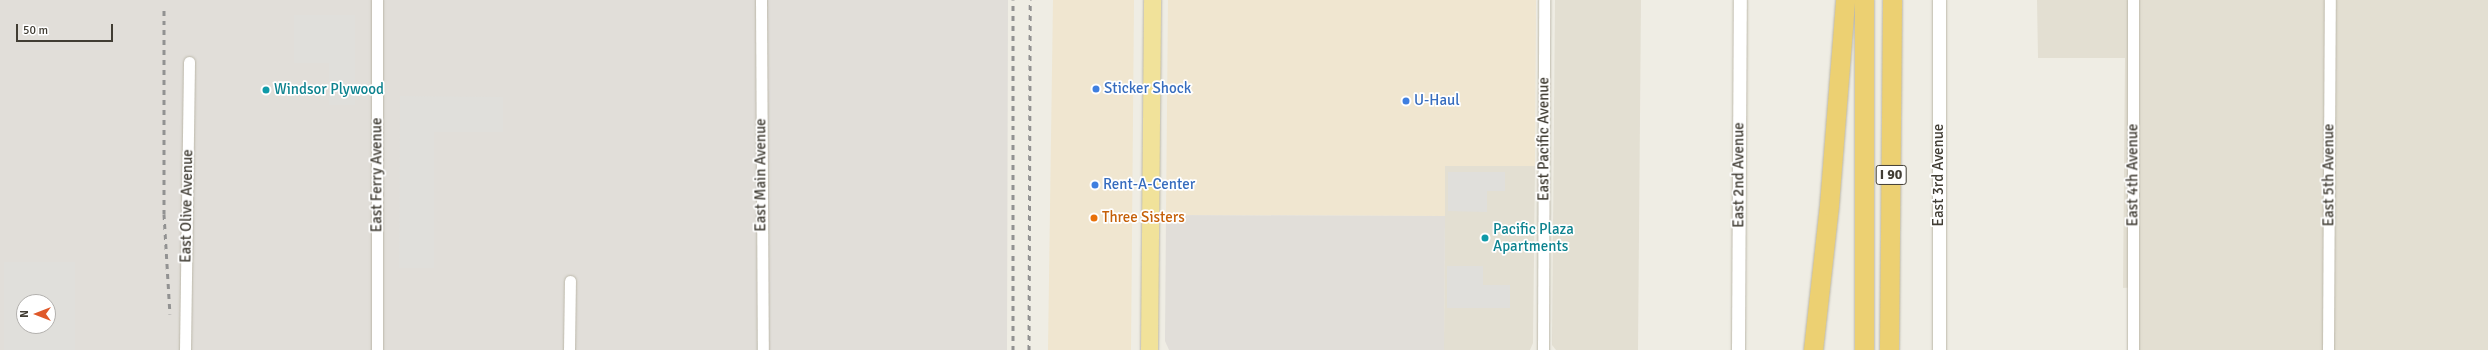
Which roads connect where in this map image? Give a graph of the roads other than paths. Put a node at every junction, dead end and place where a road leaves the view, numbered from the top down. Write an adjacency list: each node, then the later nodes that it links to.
1 (377, 0): 15 (street, East Ferry Avenue)
2 (761, 0): 17 (street, East Main Avenue)
3 (1152, 0): 18 (main road)
4 (1544, 0): 19 (street, East Pacific Avenue)
5 (1740, 0): 20 (street, East 2nd Avenue)
6 (1844, 0): 21 (highway)
7 (1864, 0): 22 (highway, I 90)
8 (1892, 0): 23 (highway, I 90)
9 (1939, 0): 24 (street, East 3rd Avenue)
10 (2133, 0): 25 (street, East 4th Avenue)
11 (2330, 0): 26 (street, East 5th Avenue)
12 (188, 62): 14 (street, East Olive Avenue)
13 (570, 281): 16 (street)
14 (185, 350)
15 (377, 350)
16 (569, 350)
17 (762, 350)
18 (1149, 350)
19 (1543, 350)
20 (1738, 350)
21 (1813, 350)
22 (1864, 350)
23 (1889, 350)
24 (1939, 350)
25 (2133, 350)
26 (2328, 350)

